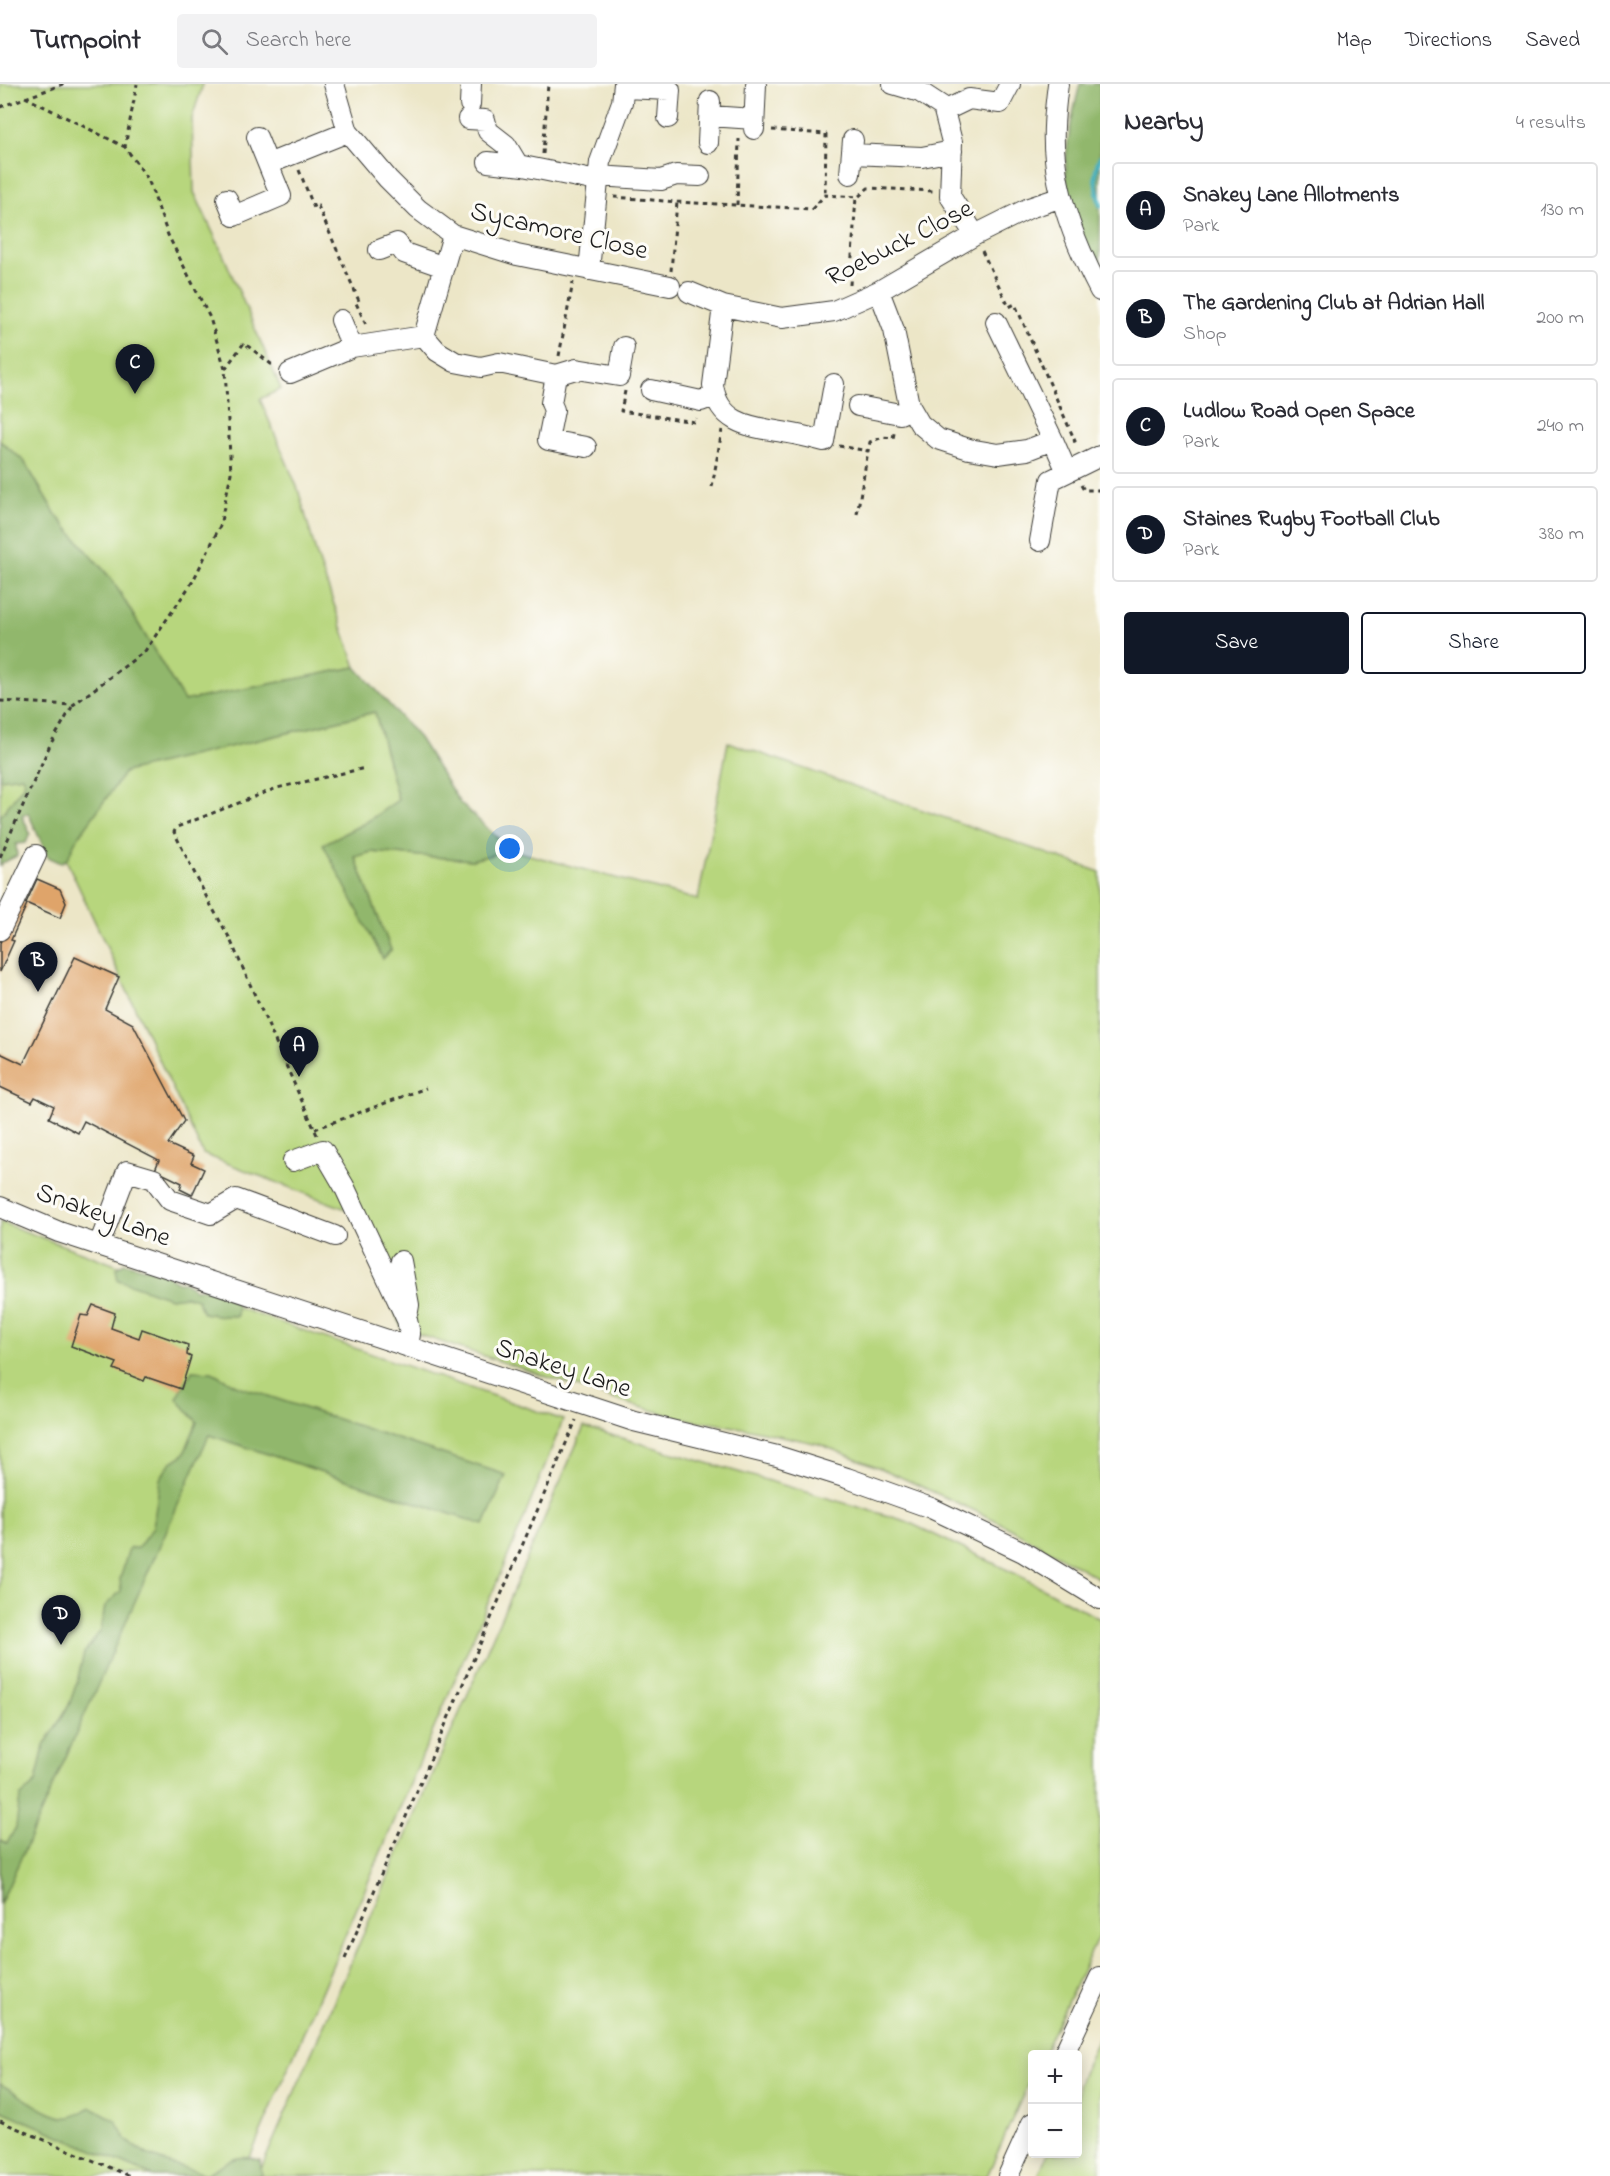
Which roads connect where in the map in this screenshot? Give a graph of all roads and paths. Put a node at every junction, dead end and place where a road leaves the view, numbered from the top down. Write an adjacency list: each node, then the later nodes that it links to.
1 (64, 84): 11 (path)
2 (137, 84): 19 (path)
3 (334, 84): 16 (street, Sycamore Close)
4 (471, 84): 24 (street)
5 (548, 84): 25 (path)
6 (756, 84): 15 (street)
7 (892, 84): 13 (street)
8 (1010, 84): 13 (street)
9 (1058, 84): 32 (street)
10 (624, 86): 14 (street); 28 (street)
11 (25, 97): 12 (path); 19 (path)
12 (0, 107)
13 (944, 111): 20 (street)
14 (668, 118)
15 (754, 124): 18 (street); 30 (path); 35 (path)
16 (348, 132): 21 (street); 36 (street, Sycamore Close)
17 (257, 137): 23 (street)
18 (708, 143)
19 (125, 147): 53 (path)
20 (952, 151): 26 (street); 29 (street)
21 (293, 154): 23 (street); 49 (path)
22 (488, 162): 24 (street)
23 (268, 164): 33 (street)
24 (518, 165): 25 (street)
25 (542, 170): 28 (street)
26 (850, 174)
27 (700, 176): 28 (street)
28 (597, 184): 34 (path); 40 (street)
29 (950, 192): 31 (path); 37 (street)
30 (825, 195): 31 (path); 35 (path)
31 (856, 196): 44 (path)
32 (1062, 197): 37 (street, Roebuck Close); 43 (street)
33 (227, 199)
34 (677, 202): 35 (path); 41 (path)
35 (737, 205)
36 (453, 235): 39 (street); 40 (street, Sycamore Close)
37 (975, 236): 42 (street, Roebuck Close); 62 (path)
38 (379, 250): 39 (street)
39 (444, 267): 48 (street)
40 (582, 268): 41 (street, Sycamore Close); 54 (path)
41 (679, 289): 45 (street, Roebuck Close)
42 (879, 291): 44 (street, Roebuck Close); 59 (street)
43 (1100, 291)
44 (852, 304): 45 (street, Roebuck Close)
45 (723, 306): 57 (street)
46 (341, 320): 51 (street)
47 (996, 322): 62 (street)
48 (424, 336): 49 (street); 54 (street)
49 (375, 343): 51 (street)
50 (624, 346): 54 (street)
51 (352, 347): 52 (street)
52 (284, 368): 53 (path)
53 (225, 369): 71 (path)
54 (556, 375): 63 (street)
55 (834, 384): 61 (street)
56 (651, 390): 57 (street)
57 (714, 396): 60 (street)
58 (858, 406): 59 (street)
59 (905, 411): 62 (street); 64 (path)
60 (728, 414): 61 (street); 67 (path)
61 (824, 441): 64 (path)
62 (1055, 445): 66 (street)
63 (586, 447)
64 (868, 451): 68 (path)
65 (1100, 456): 66 (street)
66 (1067, 472): 69 (street)
67 (712, 487)
68 (857, 514)
69 (1040, 541)
70 (0, 701): 71 (path)
71 (73, 705): 74 (path)
72 (364, 768): 77 (path)
73 (36, 855): 75 (street)
74 (0, 857)
75 (0, 930)
76 (426, 1088): 77 (path)
77 (314, 1129): 78 (path)
78 (323, 1150): 79 (street); 84 (street)
79 (293, 1161)
80 (2, 1211): 82 (street, Snakey Lane)
81 (335, 1236): 82 (street)
82 (99, 1245): 85 (street, Snakey Lane)
83 (401, 1261): 84 (street)
84 (407, 1320): 85 (street)
85 (408, 1347): 86 (street, Snakey Lane)
86 (583, 1405): 87 (street, Snakey Lane); 88 (path)
87 (1100, 1599)
88 (345, 1959)
89 (1100, 1977): 90 (street)
90 (1092, 2014): 91 (street)
91 (1067, 2050)
92 (0, 2121): 94 (path)
93 (1028, 2132): 95 (street)
94 (130, 2176)
95 (1008, 2176)

